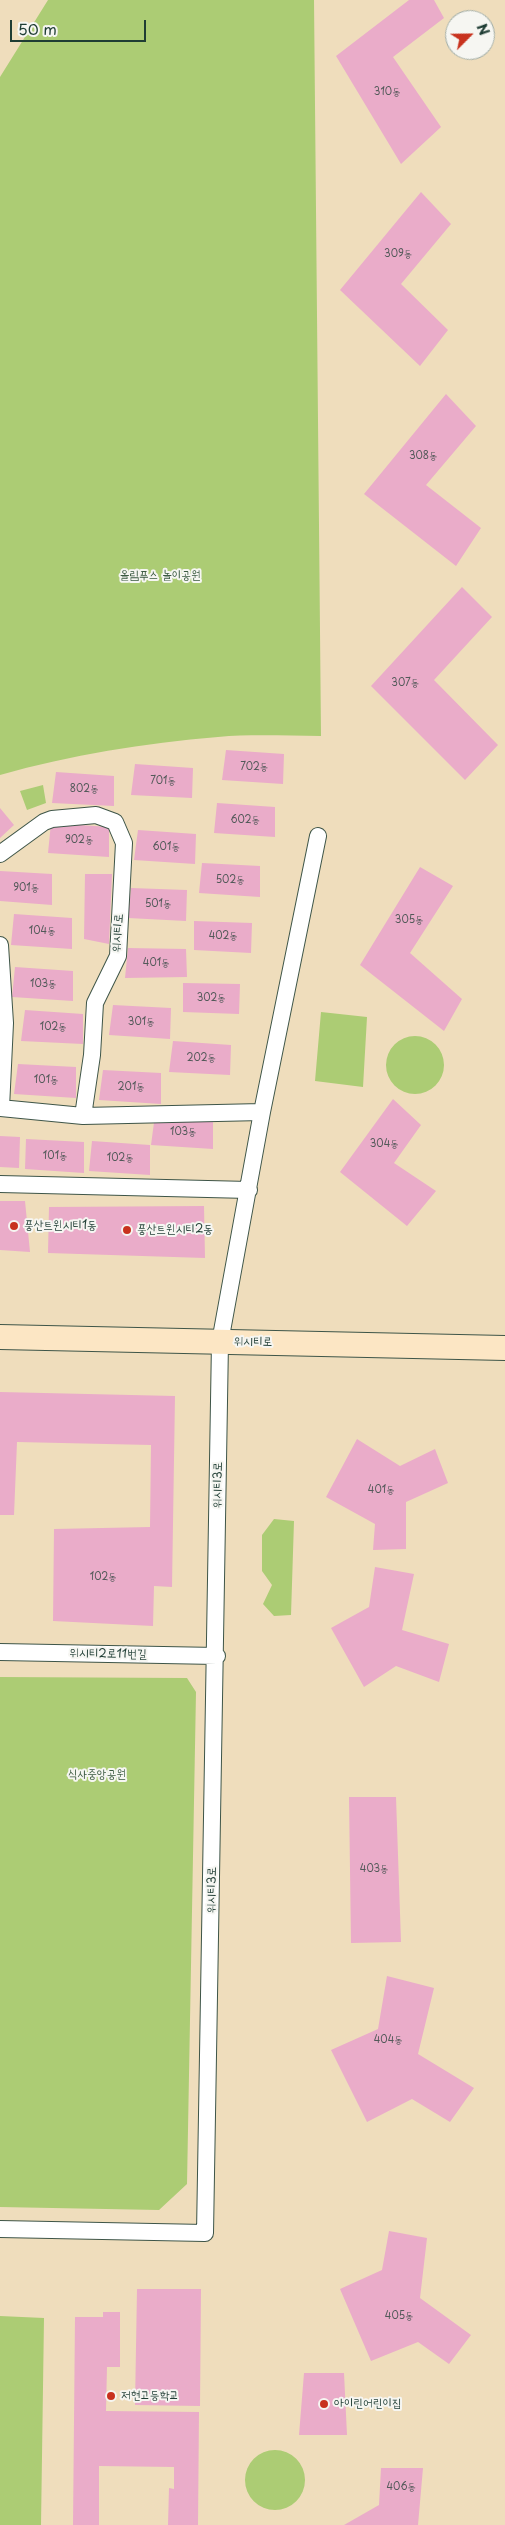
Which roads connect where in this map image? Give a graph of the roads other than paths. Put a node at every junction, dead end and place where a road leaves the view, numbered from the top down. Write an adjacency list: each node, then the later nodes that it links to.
1 (318, 836): 5 (street, 위시티3로)
2 (0, 854): 6 (street, 위시티로)
3 (0, 945): 4 (street)
4 (1, 1108): 6 (street)
5 (262, 1112): 6 (street); 8 (street, 위시티3로)
6 (83, 1116)
7 (0, 1184): 8 (street)
8 (249, 1190): 10 (street, 위시티3로)
9 (0, 1337): 10 (main road, 위시티로)
10 (220, 1342): 11 (main road, 위시티로); 13 (street, 위시티3로)
11 (505, 1348)
12 (0, 1652): 13 (street, 위시티2로11번길)
13 (217, 1656): 14 (street, 위시티3로)
14 (0, 2229)

